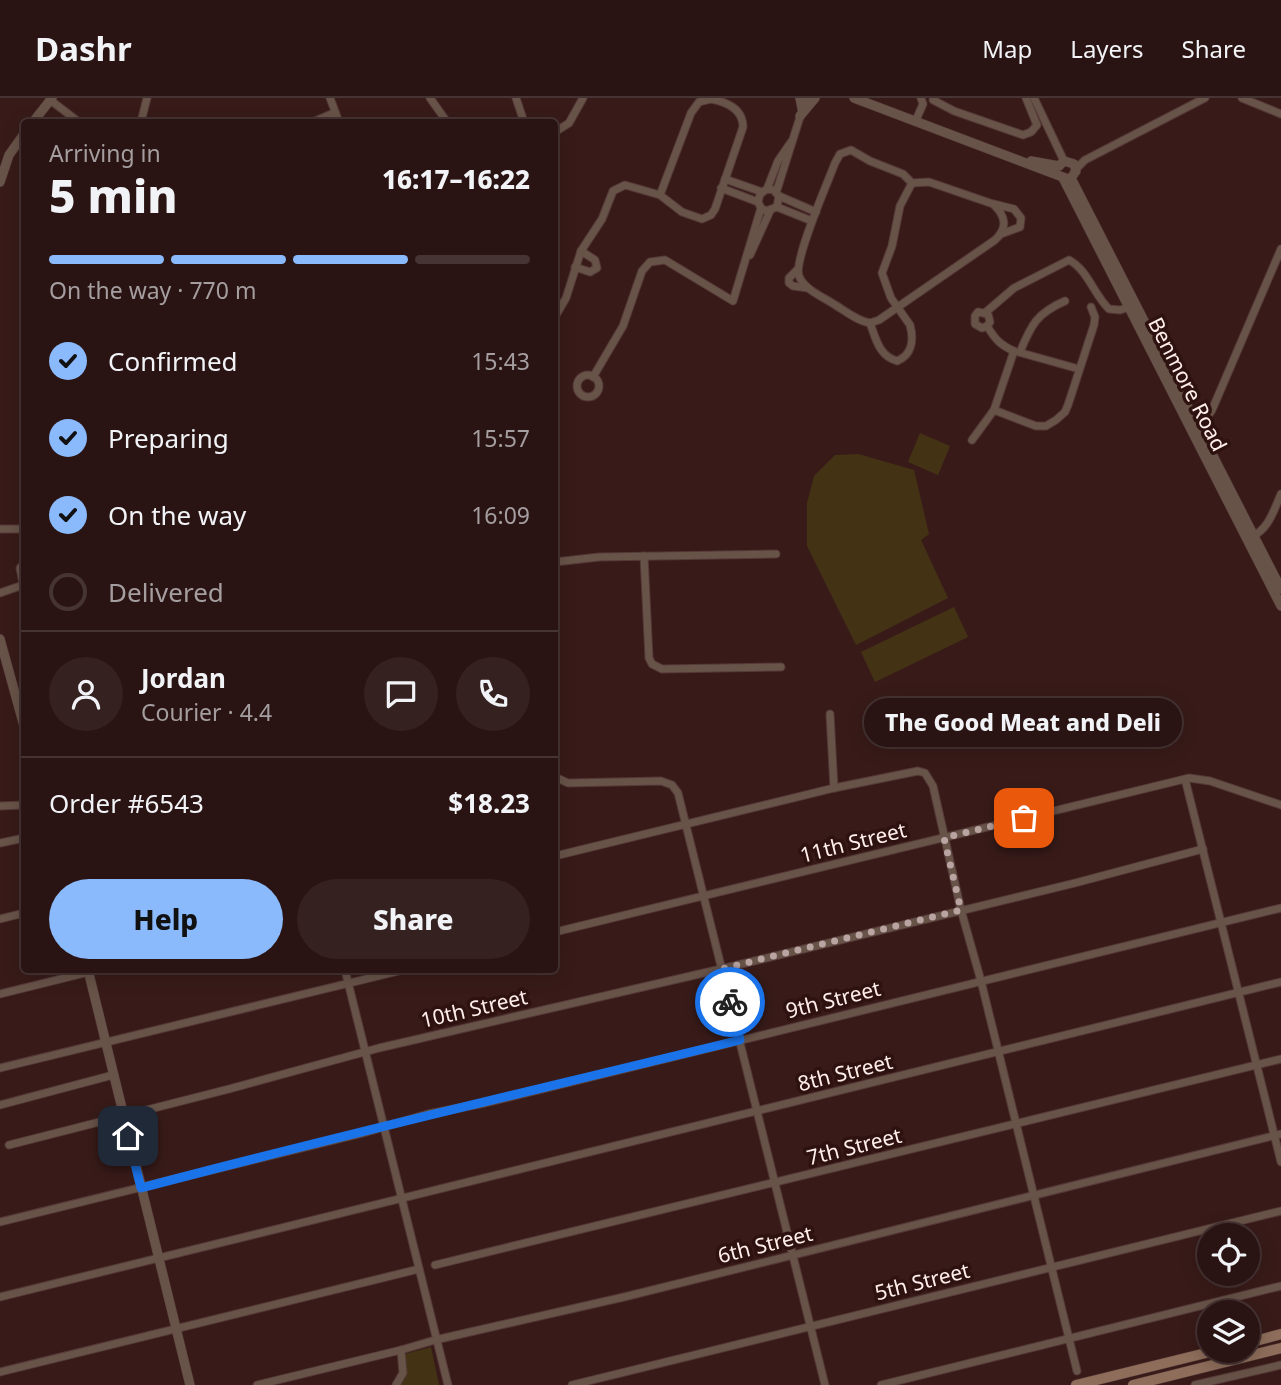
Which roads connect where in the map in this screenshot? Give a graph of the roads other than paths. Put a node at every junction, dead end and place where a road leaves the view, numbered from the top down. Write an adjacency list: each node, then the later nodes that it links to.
1 (147, 98): 22 (street)
2 (330, 98): 18 (street)
3 (430, 98): 25 (street)
4 (516, 98): 26 (street)
5 (583, 98): 28 (street)
6 (800, 98): 17 (street)
7 (806, 98): 17 (street)
8 (815, 98): 17 (street)
9 (854, 98): 27 (street)
10 (1026, 98): 15 (street)
11 (1034, 98): 32 (street)
12 (1205, 98): 32 (street)
13 (1242, 98): 19 (street)
14 (51, 99): 20 (street); 21 (street)
15 (934, 99): 16 (street)
16 (922, 101): 27 (street)
17 (801, 112): 30 (street)
18 (334, 113): 23 (street); 24 (street)
19 (1281, 114)
20 (35, 119)
21 (75, 119)
22 (142, 119)
23 (320, 119)
24 (337, 119)
25 (445, 119)
26 (523, 119)
27 (916, 120): 32 (street)
28 (558, 130)
29 (21, 138): 31 (street)
30 (791, 142): 37 (street); 39 (street)
31 (3, 163): 34 (street)
32 (1066, 170): 51 (street, Benmore Road)
33 (725, 178): 36 (street); 37 (street); 38 (street)
34 (0, 182)
35 (912, 183): 40 (street); 43 (street); 52 (street)
36 (721, 188): 38 (street); 41 (street)
37 (764, 190): 39 (street); 41 (street)
38 (660, 195): 47 (street)
39 (777, 195): 42 (street); 43 (street)
40 (993, 204): 45 (street); 45 (street)
41 (759, 205): 42 (street); 48 (street)
42 (773, 209): 44 (street); 48 (street)
43 (816, 212): 44 (street)
44 (812, 221): 56 (street)
45 (1001, 234): 52 (street)
46 (1281, 249): 62 (street)
47 (582, 251): 49 (street); 49 (street)
48 (746, 261): 60 (street)
49 (575, 267): 54 (street)
50 (1065, 300): 58 (street)
51 (1133, 306): 55 (street); 62 (street, Benmore Road)
52 (897, 307): 56 (street); 56 (street)
53 (1091, 307): 59 (street)
54 (558, 312)
55 (986, 312): 57 (street); 57 (street)
56 (870, 323)
57 (987, 326): 58 (street)
58 (1017, 351): 59 (street); 61 (street)
59 (1079, 369): 61 (street)
60 (593, 377)
61 (994, 410): 63 (street)
62 (1193, 424): 67 (street, Benmore Road)
63 (972, 440)
64 (1281, 494): 67 (street)
65 (0, 529): 66 (street)
66 (21, 529)
67 (1251, 538): 72 (street, Benmore Road); 74 (street, Benmore Road)
68 (776, 554): 69 (street)
69 (644, 556): 70 (street); 76 (street)
70 (558, 562)
71 (21, 588): 73 (street)
72 (1281, 589)
73 (0, 593)
74 (1281, 606)
75 (0, 639): 78 (street)
76 (781, 667)
77 (830, 714): 81 (street)
78 (21, 715)
79 (558, 778): 85 (street)
80 (1185, 779): 83 (street, 11th Street); 86 (street, 11th Street); 89 (street)
81 (834, 788): 85 (street); 86 (street)
82 (21, 805): 84 (street)
83 (1281, 805)
84 (0, 806)
85 (686, 823): 90 (street); 91 (street)
86 (944, 838): 91 (street, 11th Street); 93 (street)
87 (21, 839): 88 (street)
88 (0, 843)
89 (1203, 849): 93 (street); 96 (street)
90 (558, 855)
91 (703, 896): 97 (street, 11th Street); 98 (street)
92 (1281, 908): 96 (street, 9th Street)
93 (961, 910): 98 (street, 10th Street); 103 (street)
94 (21, 914): 95 (street)
95 (0, 919)
96 (1222, 922): 103 (street, 9th Street); 106 (street)
97 (558, 931)
98 (721, 969): 108 (street); 110 (street, 10th Street)
99 (80, 973): 107 (street)
100 (92, 973): 109 (street)
101 (346, 973): 105 (street)
102 (390, 973): 105 (street)
103 (981, 981): 108 (street, 9th Street); 111 (street)
104 (1281, 982): 106 (street, 8th Street)
105 (348, 983): 109 (street); 110 (street)
106 (1239, 992): 111 (street, 8th Street); 113 (street)
107 (0, 994)
108 (740, 1040): 117 (street); 120 (street, 9th Street)
109 (106, 1043): 114 (street); 115 (street)
110 (365, 1052): 118 (street, 10th Street); 120 (street)
111 (998, 1052): 117 (street, 8th Street); 119 (street)
112 (1281, 1059): 113 (street, 7th Street)
113 (1256, 1064): 119 (street, 7th Street); 121 (street)
114 (0, 1068)
115 (113, 1075): 116 (street); 118 (street)
116 (0, 1105)
117 (756, 1112): 124 (street); 127 (street, 8th Street)
118 (123, 1116): 122 (street, 10th Street); 125 (street)
119 (1016, 1123): 124 (street, 7th Street); 126 (street)
120 (383, 1126): 125 (street); 127 (street)
121 (1278, 1135): 123 (street); 126 (street, 6th Street)
122 (9, 1145)
123 (1281, 1162)
124 (776, 1183): 130 (street); 132 (street, 7th Street)
125 (141, 1188): 129 (street); 131 (street)
126 (1034, 1195): 130 (street, 6th Street); 133 (street)
127 (401, 1198): 131 (street); 134 (street)
128 (1281, 1211): 133 (street, 5th Street)
129 (0, 1222)
130 (792, 1255): 137 (street); 141 (street, 6th Street)
131 (158, 1258): 136 (street); 138 (street)
132 (435, 1265)
133 (1052, 1268): 137 (street, 5th Street); 140 (street)
134 (419, 1269): 138 (street); 141 (street)
135 (1281, 1286): 140 (street)
136 (0, 1297)
137 (810, 1326): 153 (street, 5th Street); 154 (street)
138 (176, 1329): 148 (street); 149 (street)
139 (1281, 1334): 142 (main road)
140 (1069, 1339): 147 (street); 155 (street)
141 (435, 1340): 144 (street, 6th Street); 152 (street)
142 (1260, 1340)
143 (1281, 1349): 157 (main road)
144 (401, 1350): 150 (street, 6th Street); 151 (street)
145 (1197, 1355): 156 (main road)
146 (1281, 1365): 158 (street)
147 (1077, 1371)
148 (0, 1372)
149 (190, 1385)
150 (257, 1385)
151 (396, 1385)
152 (448, 1385)
153 (572, 1385)
154 (825, 1385)
155 (881, 1385)
156 (1076, 1385)
157 (1133, 1385)
158 (1195, 1385)

